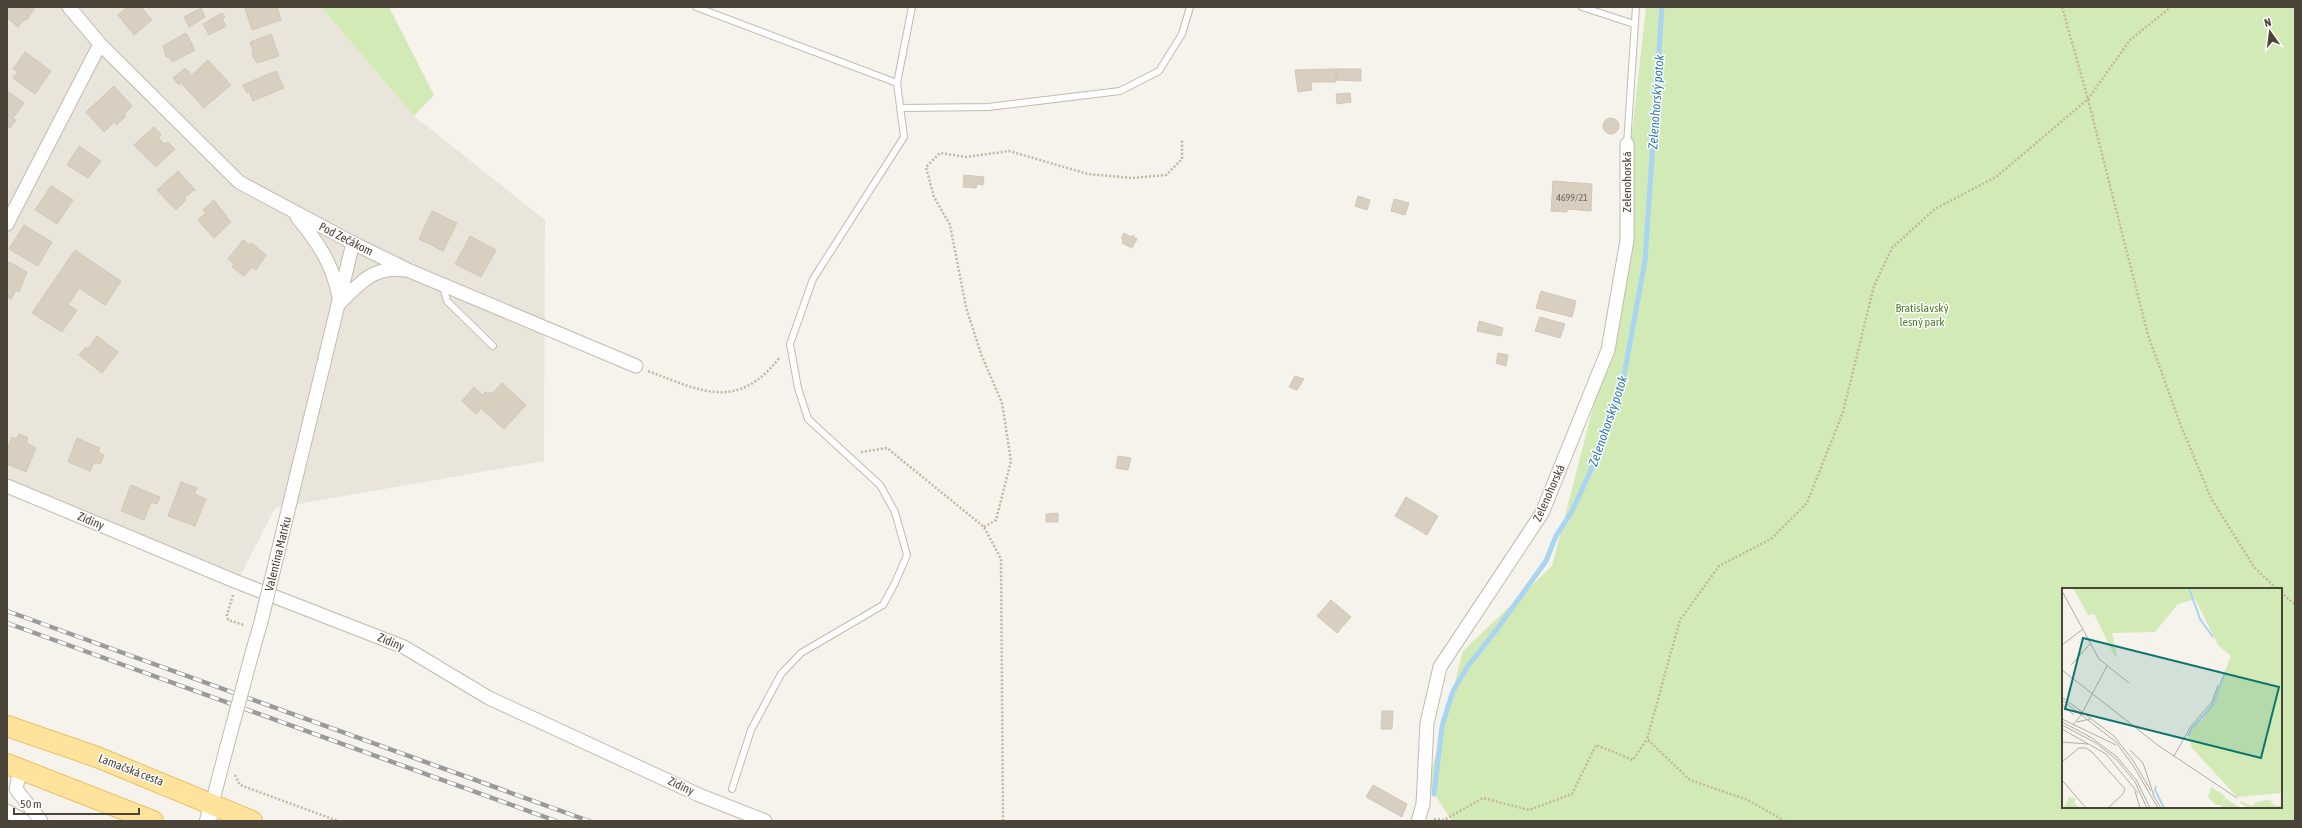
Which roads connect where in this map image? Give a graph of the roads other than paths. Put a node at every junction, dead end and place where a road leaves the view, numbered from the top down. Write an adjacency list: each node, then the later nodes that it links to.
1 (69, 7): 8 (street, Pod Zečákom)
2 (696, 7): 9 (lane)
3 (912, 7): 9 (lane)
4 (1190, 7): 10 (lane)
5 (1582, 7): 7 (lane)
6 (1636, 7): 7 (lane)
7 (1634, 24): 11 (lane)
8 (100, 44): 12 (street, Pod Zečákom); 13 (street)
9 (897, 83): 10 (lane)
10 (900, 108): 23 (lane)
11 (1627, 144): 26 (street, Zelenohorská)
12 (293, 212): 14 (street, Pod Zečákom); 17 (street, Valentína Matrku)
13 (7, 224)
14 (353, 243): 15 (street, Pod Zečákom); 17 (street, Valentína Matrku)
15 (410, 271): 16 (street, Pod Zečákom); 17 (street)
16 (443, 286): 18 (lane); 19 (street, Pod Zečákom)
17 (340, 303): 25 (street, Valentína Matrku, bridge)
18 (493, 346)
19 (636, 366)
20 (7, 486): 31 (street, Zidiny)
21 (7, 726): 25 (main road, Lamačská cesta)
22 (14, 767): 28 (street); 29 (main road)
23 (732, 789)
24 (7, 811): 27 (street)
25 (210, 813): 30 (main road, Lamačská cesta)
26 (1419, 819)
27 (24, 821)
28 (41, 821)
29 (152, 821)
30 (252, 821)
31 (765, 821)

